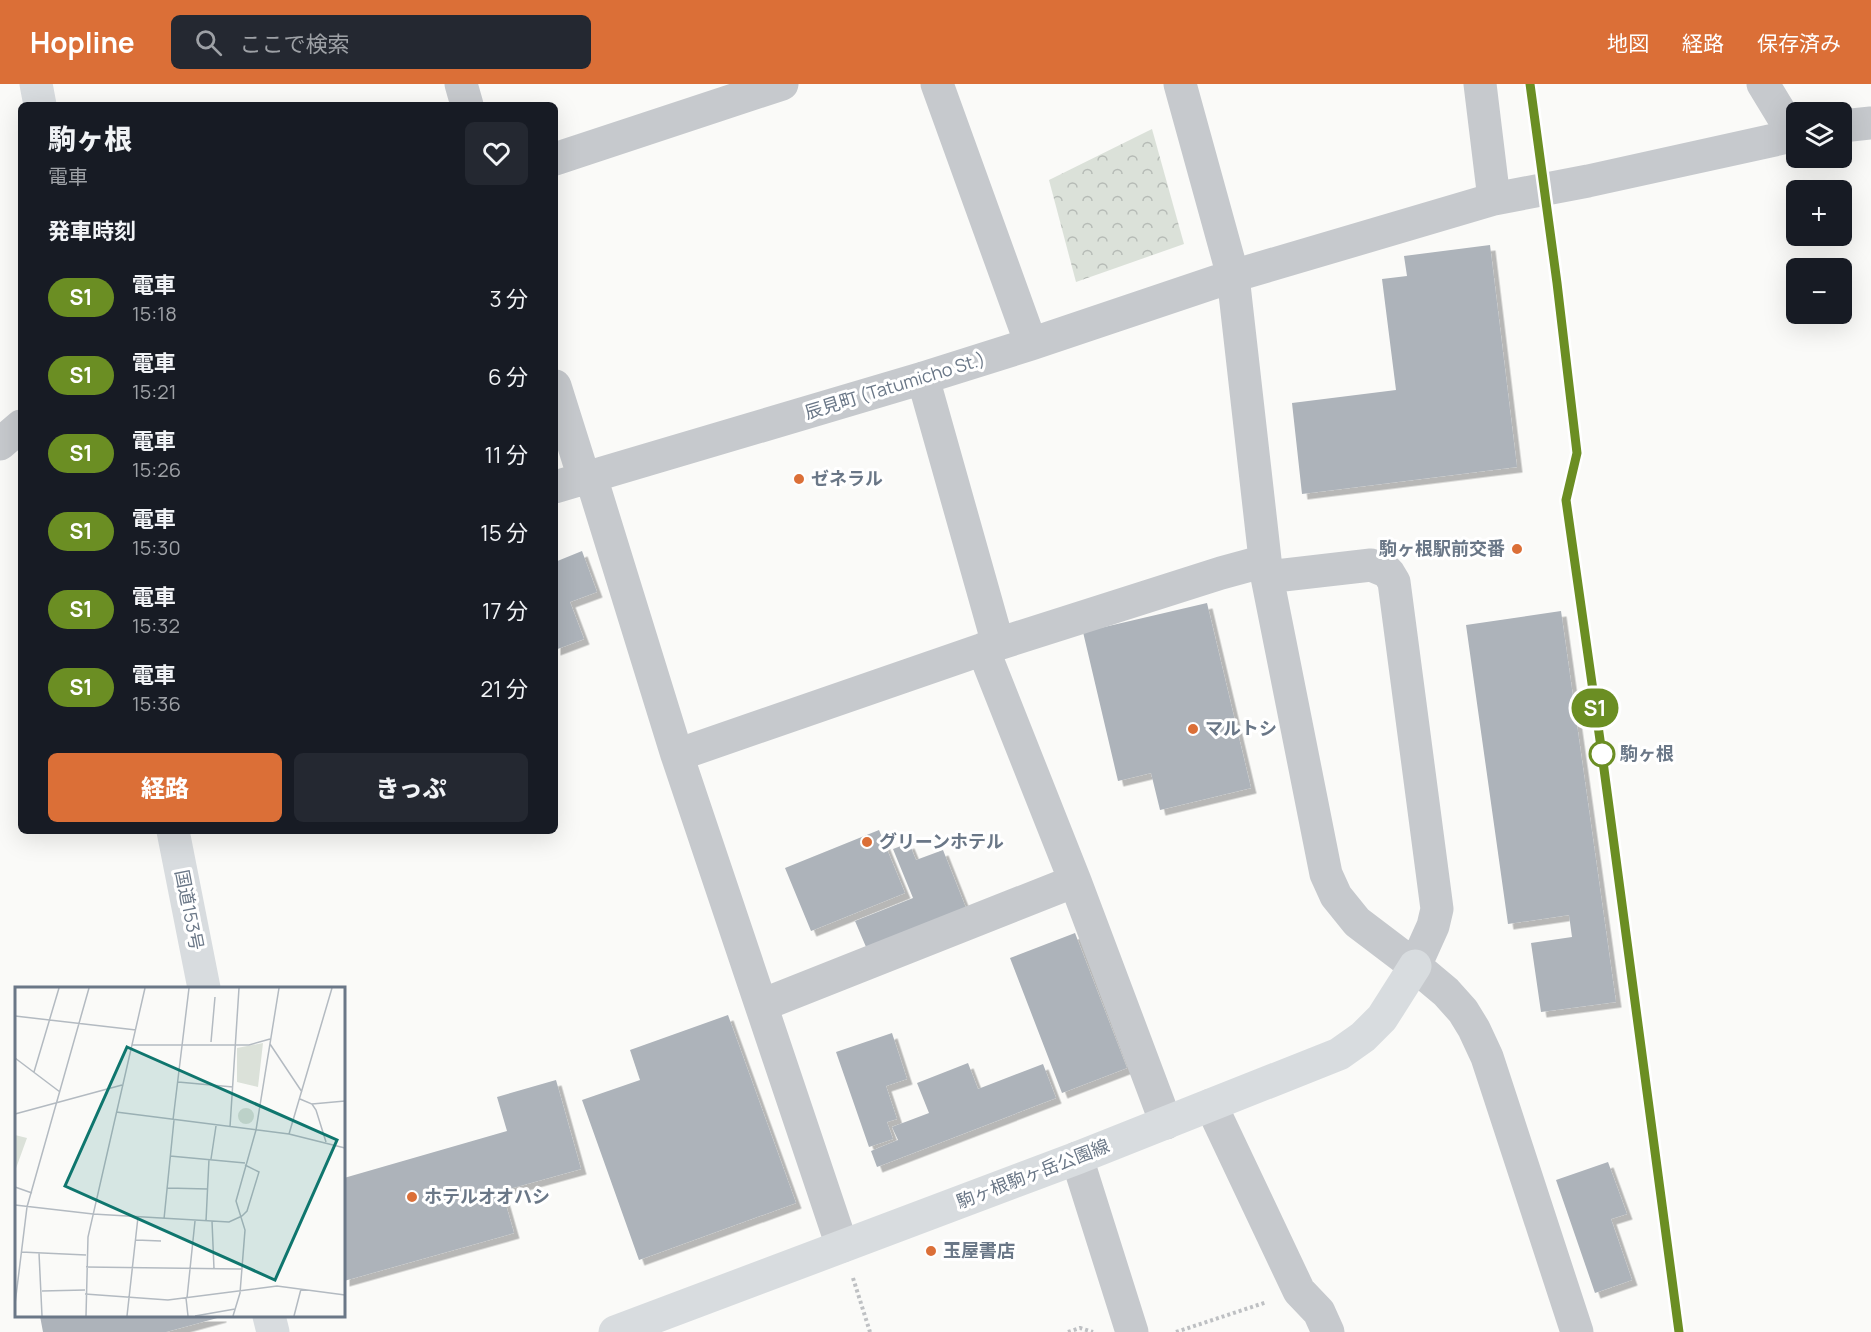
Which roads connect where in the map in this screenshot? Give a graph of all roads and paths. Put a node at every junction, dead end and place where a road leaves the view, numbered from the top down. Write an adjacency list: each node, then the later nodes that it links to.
1 (36, 84): 8 (main road)
2 (460, 84): 9 (street)
3 (782, 84): 14 (street)
4 (937, 84): 17 (street)
5 (1180, 84): 16 (street)
6 (1480, 84): 15 (street)
7 (1762, 84): 10 (street)
8 (39, 102)
9 (466, 102)
10 (1786, 120)
11 (1871, 123): 12 (street)
12 (1852, 125)
13 (1786, 137): 15 (street, 辰見町 (Tatumicho St.))
14 (558, 158)
15 (1494, 199): 16 (street, 辰見町 (Tatumicho St.))
16 (1233, 276): 17 (street, 辰見町 (Tatumicho St.)); 23 (street)
17 (1031, 344): 18 (street, 辰見町 (Tatumicho St.))
18 (923, 378): 22 (street, 辰見町 (Tatumicho St.)); 24 (street)
19 (558, 399): 22 (street)
20 (18, 429): 21 (street)
21 (0, 444)
22 (577, 481): 25 (street)
23 (1266, 569): 24 (street); 28 (street); 28 (street)
24 (991, 647): 25 (street); 27 (street)
25 (677, 755): 30 (street)
26 (174, 834): 29 (main road, 国道153号)
27 (1075, 881): 30 (street); 32 (street)
28 (1415, 966): 31 (main road, 駒ヶ根駒ヶ岳公園線); 46 (street)
29 (204, 987)
30 (762, 1005): 34 (street)
31 (1211, 1106): 32 (main road, 駒ヶ根駒ヶ岳公園線); 35 (street)
32 (1167, 1123): 33 (main road, 駒ヶ根駒ヶ岳公園線)
33 (1077, 1158): 34 (main road, 駒ヶ根駒ヶ岳公園線); 43 (street)
34 (842, 1246): 37 (main road, 駒ヶ根駒ヶ岳公園線); 40 (path)
35 (1299, 1291): 44 (path); 45 (street)
36 (269, 1317): 38 (main road)
37 (648, 1326): 39 (main road, 駒ヶ根駒ヶ岳公園線)
38 (273, 1332)
39 (615, 1332)
40 (870, 1332)
41 (1068, 1332): 42 (path)
42 (1093, 1332)
43 (1132, 1332)
44 (1176, 1332)
45 (1328, 1332)
46 (1577, 1332)

